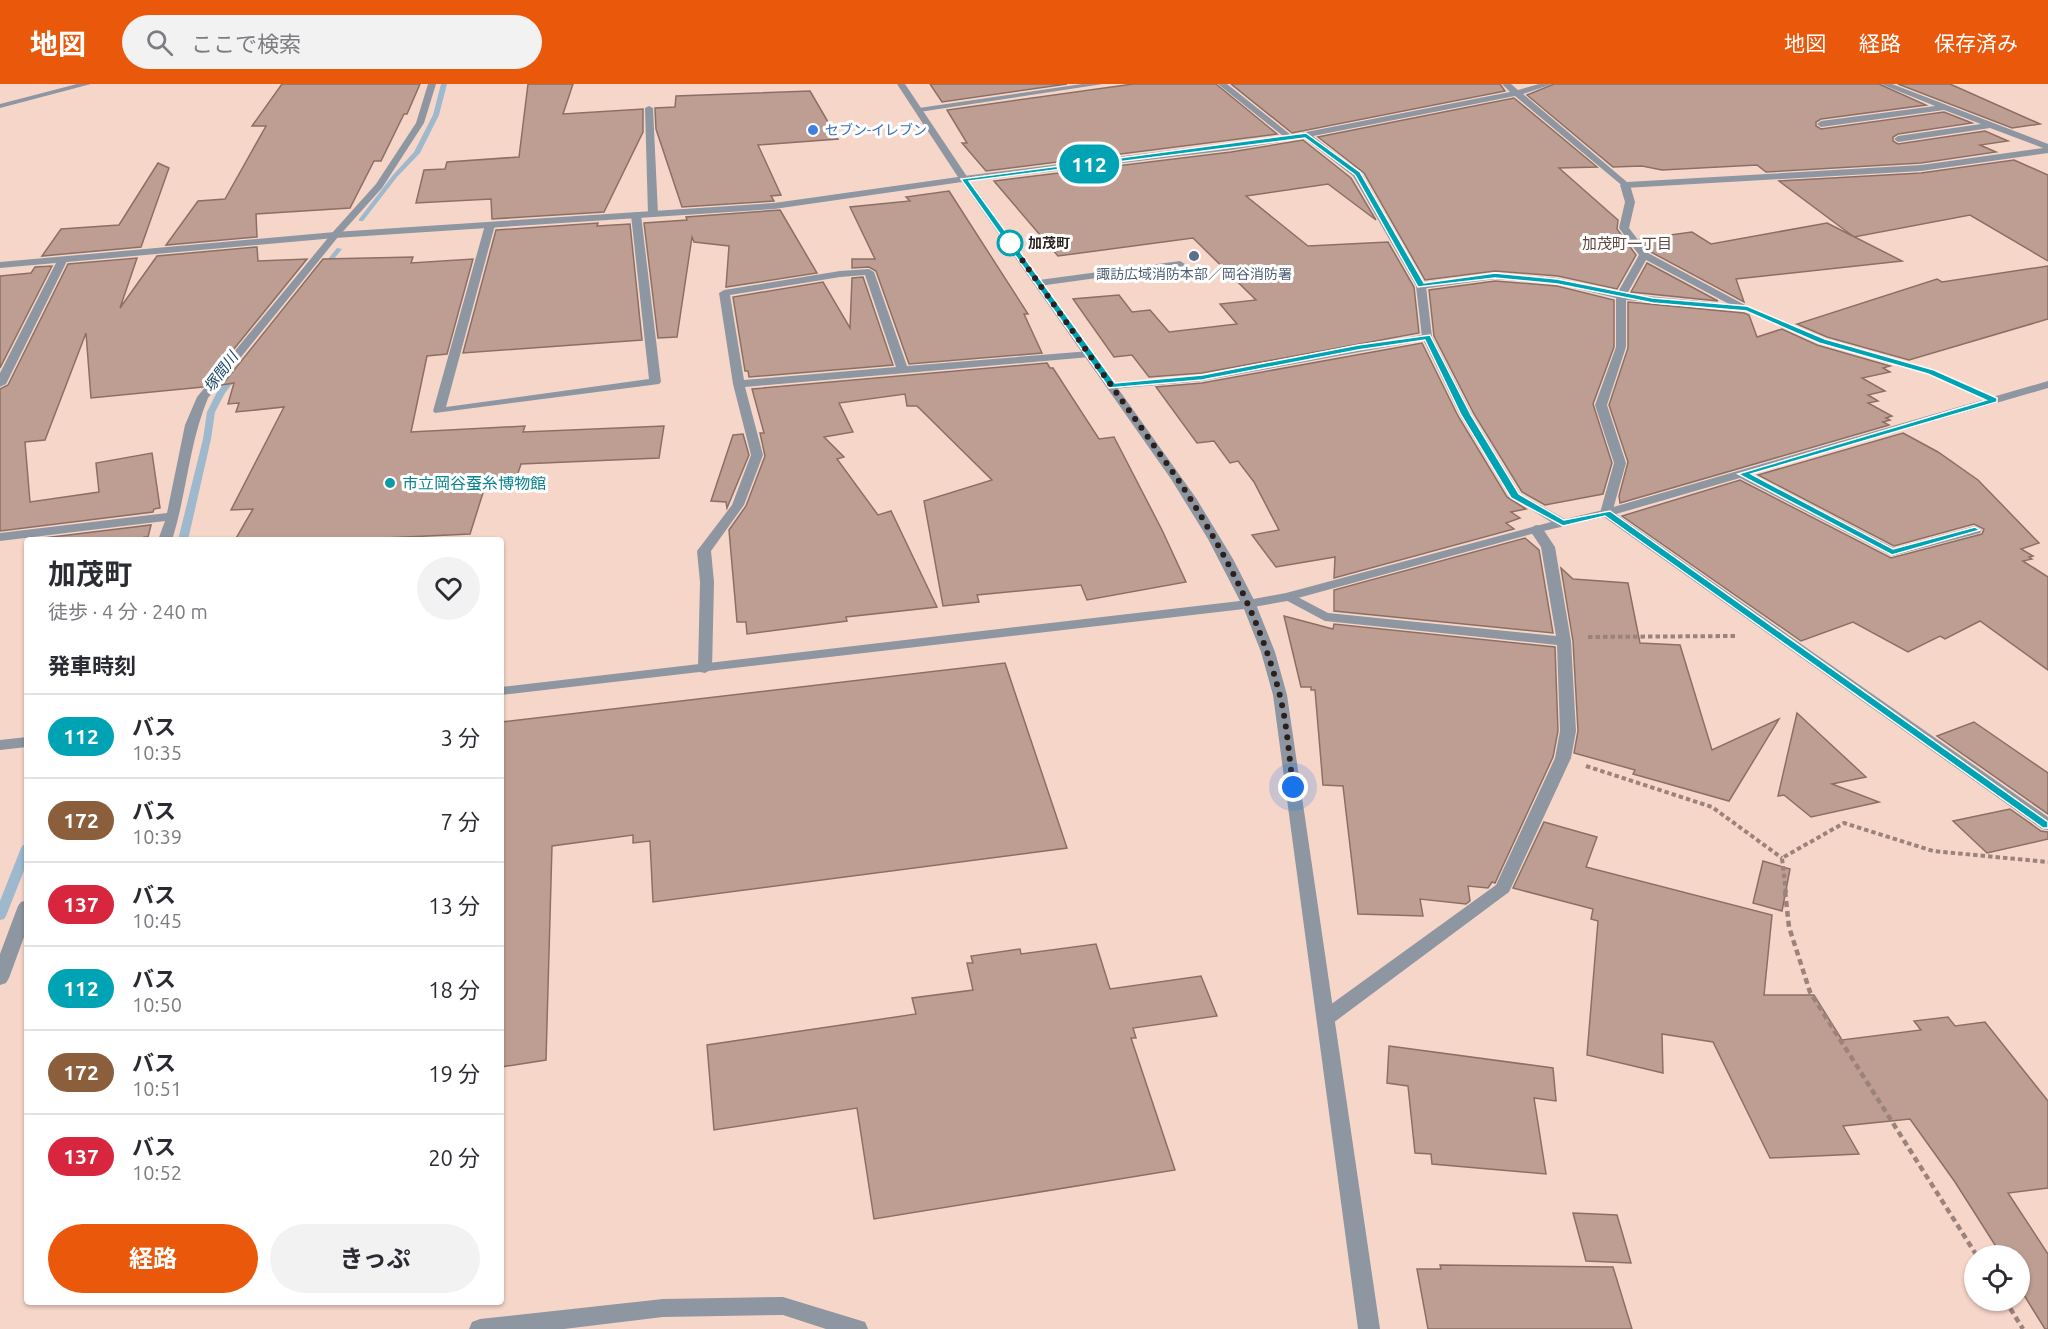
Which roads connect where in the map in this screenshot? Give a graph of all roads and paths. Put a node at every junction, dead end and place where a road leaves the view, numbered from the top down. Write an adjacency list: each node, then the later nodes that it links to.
1 (87, 84): 11 (street)
2 (432, 84): 26 (street)
3 (901, 84): 14 (street)
4 (1099, 84): 9 (street)
5 (1222, 84): 18 (street)
6 (1506, 84): 10 (street)
7 (1548, 84): 10 (street)
8 (1893, 85): 12 (street)
9 (1046, 87): 14 (street)
10 (1517, 93): 17 (street); 22 (street)
11 (0, 106)
12 (1947, 106): 15 (street); 16 (street)
13 (649, 108): 23 (street)
14 (919, 110): 21 (street)
15 (1821, 124)
16 (1992, 125): 19 (street); 20 (street)
17 (1306, 135): 18 (street); 32 (street)
18 (1289, 137): 21 (street)
19 (1898, 140)
20 (2048, 148): 22 (street)
21 (964, 179): 23 (street); 31 (street)
22 (1625, 184): 27 (street)
23 (653, 214): 24 (street)
24 (636, 215): 25 (street); 25 (street)
25 (490, 225): 26 (street)
26 (335, 235): 28 (street); 45 (street)
27 (1644, 255): 33 (street); 34 (street)
28 (63, 259): 30 (street); 38 (street)
29 (1180, 264): 31 (street)
30 (0, 265)
31 (1039, 282): 36 (street)
32 (1421, 286): 33 (street); 35 (street)
33 (1622, 296): 34 (street); 44 (street)
34 (1747, 308): 42 (street)
35 (1427, 337): 41 (street); 46 (street)
36 (1090, 354): 37 (street); 41 (street)
37 (903, 370): 39 (street); 39 (street)
38 (0, 384)
39 (739, 384): 55 (street)
40 (2048, 384): 42 (street)
41 (1112, 386): 52 (street)
42 (1994, 400): 43 (street)
43 (1742, 474): 44 (street); 48 (street)
44 (1606, 513): 46 (street); 53 (street)
45 (174, 516): 49 (street); 50 (street)
46 (1563, 523): 47 (street)
47 (1536, 529): 51 (street); 54 (street)
48 (1975, 530)
49 (0, 537)
50 (166, 537)
51 (1287, 597): 52 (street); 54 (street)
52 (1248, 604): 55 (street); 65 (street)
53 (1778, 636): 54 (path); 60 (street)
54 (1564, 639): 59 (street)
55 (705, 669): 56 (street)
56 (504, 691)
57 (24, 742): 58 (street)
58 (0, 745)
59 (1563, 758): 61 (path); 65 (street)
60 (2048, 825)
61 (1782, 858): 62 (path); 66 (path)
62 (2048, 862)
63 (24, 914): 64 (street)
64 (0, 978)
65 (1326, 1018): 70 (street)
66 (1970, 1245)
67 (2012, 1311): 71 (path)
68 (480, 1329): 69 (street)
69 (857, 1329)
70 (1369, 1329)
71 (2023, 1329)

